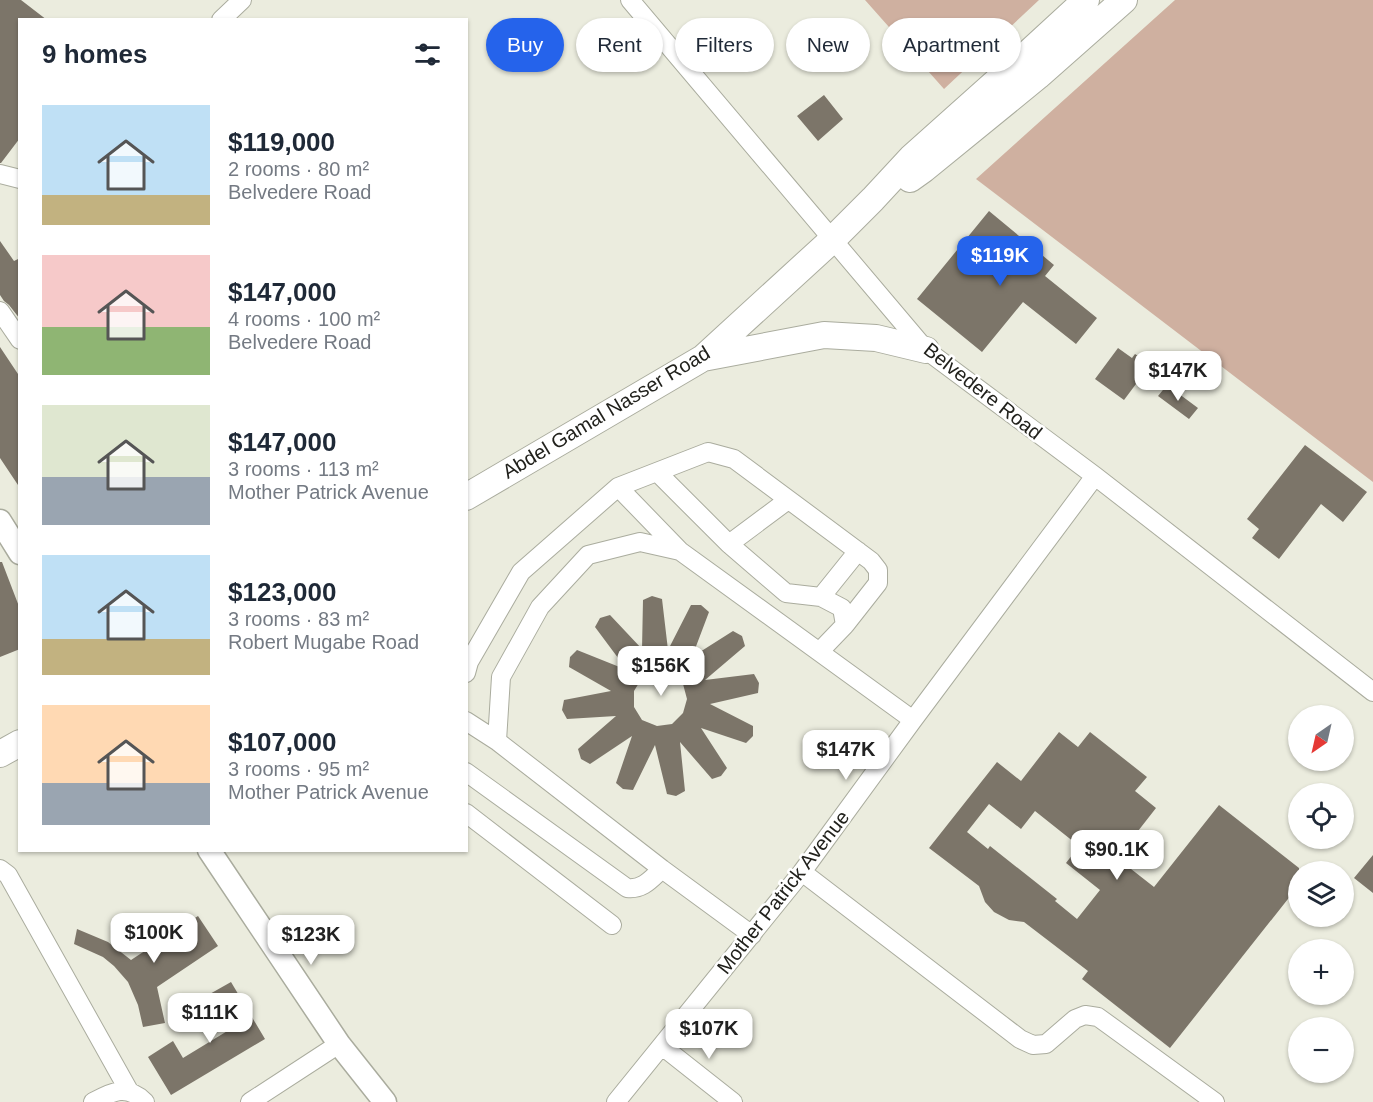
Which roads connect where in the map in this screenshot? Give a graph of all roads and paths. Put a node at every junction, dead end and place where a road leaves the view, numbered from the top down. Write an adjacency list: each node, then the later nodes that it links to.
1 (242, 0): 5 (street)
2 (630, 0): 9 (street, Belvedere Road)
3 (1086, 0): 8 (highway, Abdel Gamal Nasser Road)
4 (1124, 0): 8 (highway, Abdel Gamal Nasser Road)
5 (223, 18)
6 (0, 174): 7 (street)
7 (18, 178)
8 (873, 199): 9 (highway, Abdel Gamal Nasser Road)
9 (832, 240): 12 (street, Belvedere Road); 13 (highway, Abdel Gamal Nasser Road)
10 (0, 311): 11 (street)
11 (18, 337)
12 (927, 350): 13 (highway); 15 (street, Belvedere Road)
13 (703, 358): 17 (highway, Abdel Gamal Nasser Road)
14 (657, 472): 16 (street); 18 (street); 20 (street)
15 (1095, 476): 28 (street, Belvedere Road); 29 (street, Mother Patrick Avenue)
16 (618, 487): 22 (street); 27 (street)
17 (468, 496)
18 (788, 500): 20 (street); 23 (street)
19 (0, 521): 21 (main road)
20 (729, 544): 24 (street)
21 (18, 550)
22 (680, 551): 26 (street); 31 (street)
23 (858, 552): 24 (street); 25 (street)
24 (821, 597): 25 (street)
25 (845, 625): 26 (street)
26 (820, 651): 29 (street)
27 (468, 666)
28 (1373, 692)
29 (913, 720): 37 (street, Mother Patrick Avenue)
30 (468, 722): 31 (street)
31 (497, 741): 36 (street)
32 (468, 773): 36 (street)
33 (468, 815): 38 (street)
34 (209, 852): 40 (main road)
35 (0, 869): 42 (street)
36 (663, 869): 39 (street)
37 (802, 872): 39 (street, Mother Patrick Avenue); 49 (street)
38 (612, 925)
39 (752, 935): 41 (street, Mother Patrick Avenue)
40 (339, 1044): 45 (street); 46 (main road)
41 (662, 1046): 47 (street, Mother Patrick Avenue); 48 (street)
42 (129, 1091): 43 (street); 44 (street)
43 (93, 1102)
44 (145, 1102)
45 (250, 1102)
46 (385, 1102)
47 (616, 1102)
48 (733, 1102)
49 (1215, 1102)

